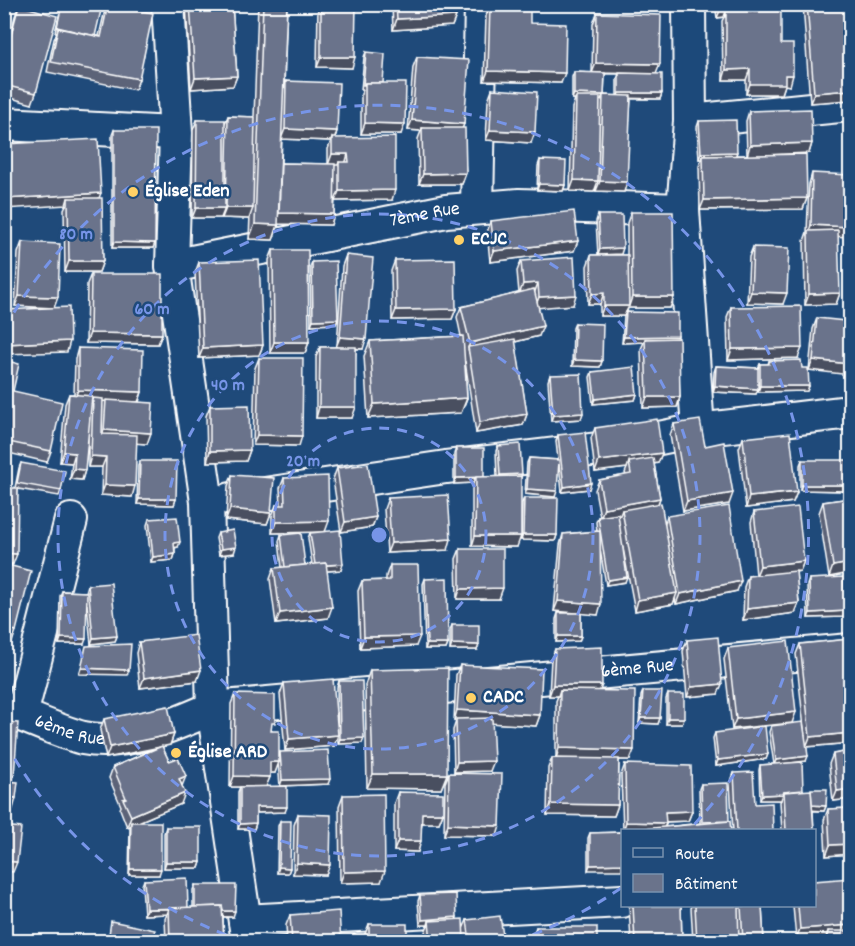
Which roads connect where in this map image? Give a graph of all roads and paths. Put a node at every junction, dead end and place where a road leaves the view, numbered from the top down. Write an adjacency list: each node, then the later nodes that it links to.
1 (168, 4): 7 (street)
2 (481, 4): 8 (street)
3 (689, 4): 5 (street)
4 (850, 105): 5 (street)
5 (690, 121): 9 (street)
6 (4, 124): 7 (street)
7 (176, 133): 10 (street)
8 (477, 208): 9 (street, 7ème Rue); 10 (street, 7ème Rue)
9 (683, 210): 12 (street)
10 (172, 267): 13 (street)
11 (850, 412): 12 (street)
12 (698, 430): 13 (street)
13 (207, 502): 16 (street)
14 (71, 520): 17 (street)
15 (850, 650): 16 (street, 6ème Rue)
16 (213, 708): 17 (street, 6ème Rue); 19 (street)
17 (13, 711)
18 (621, 901): 19 (street)
19 (246, 932)

